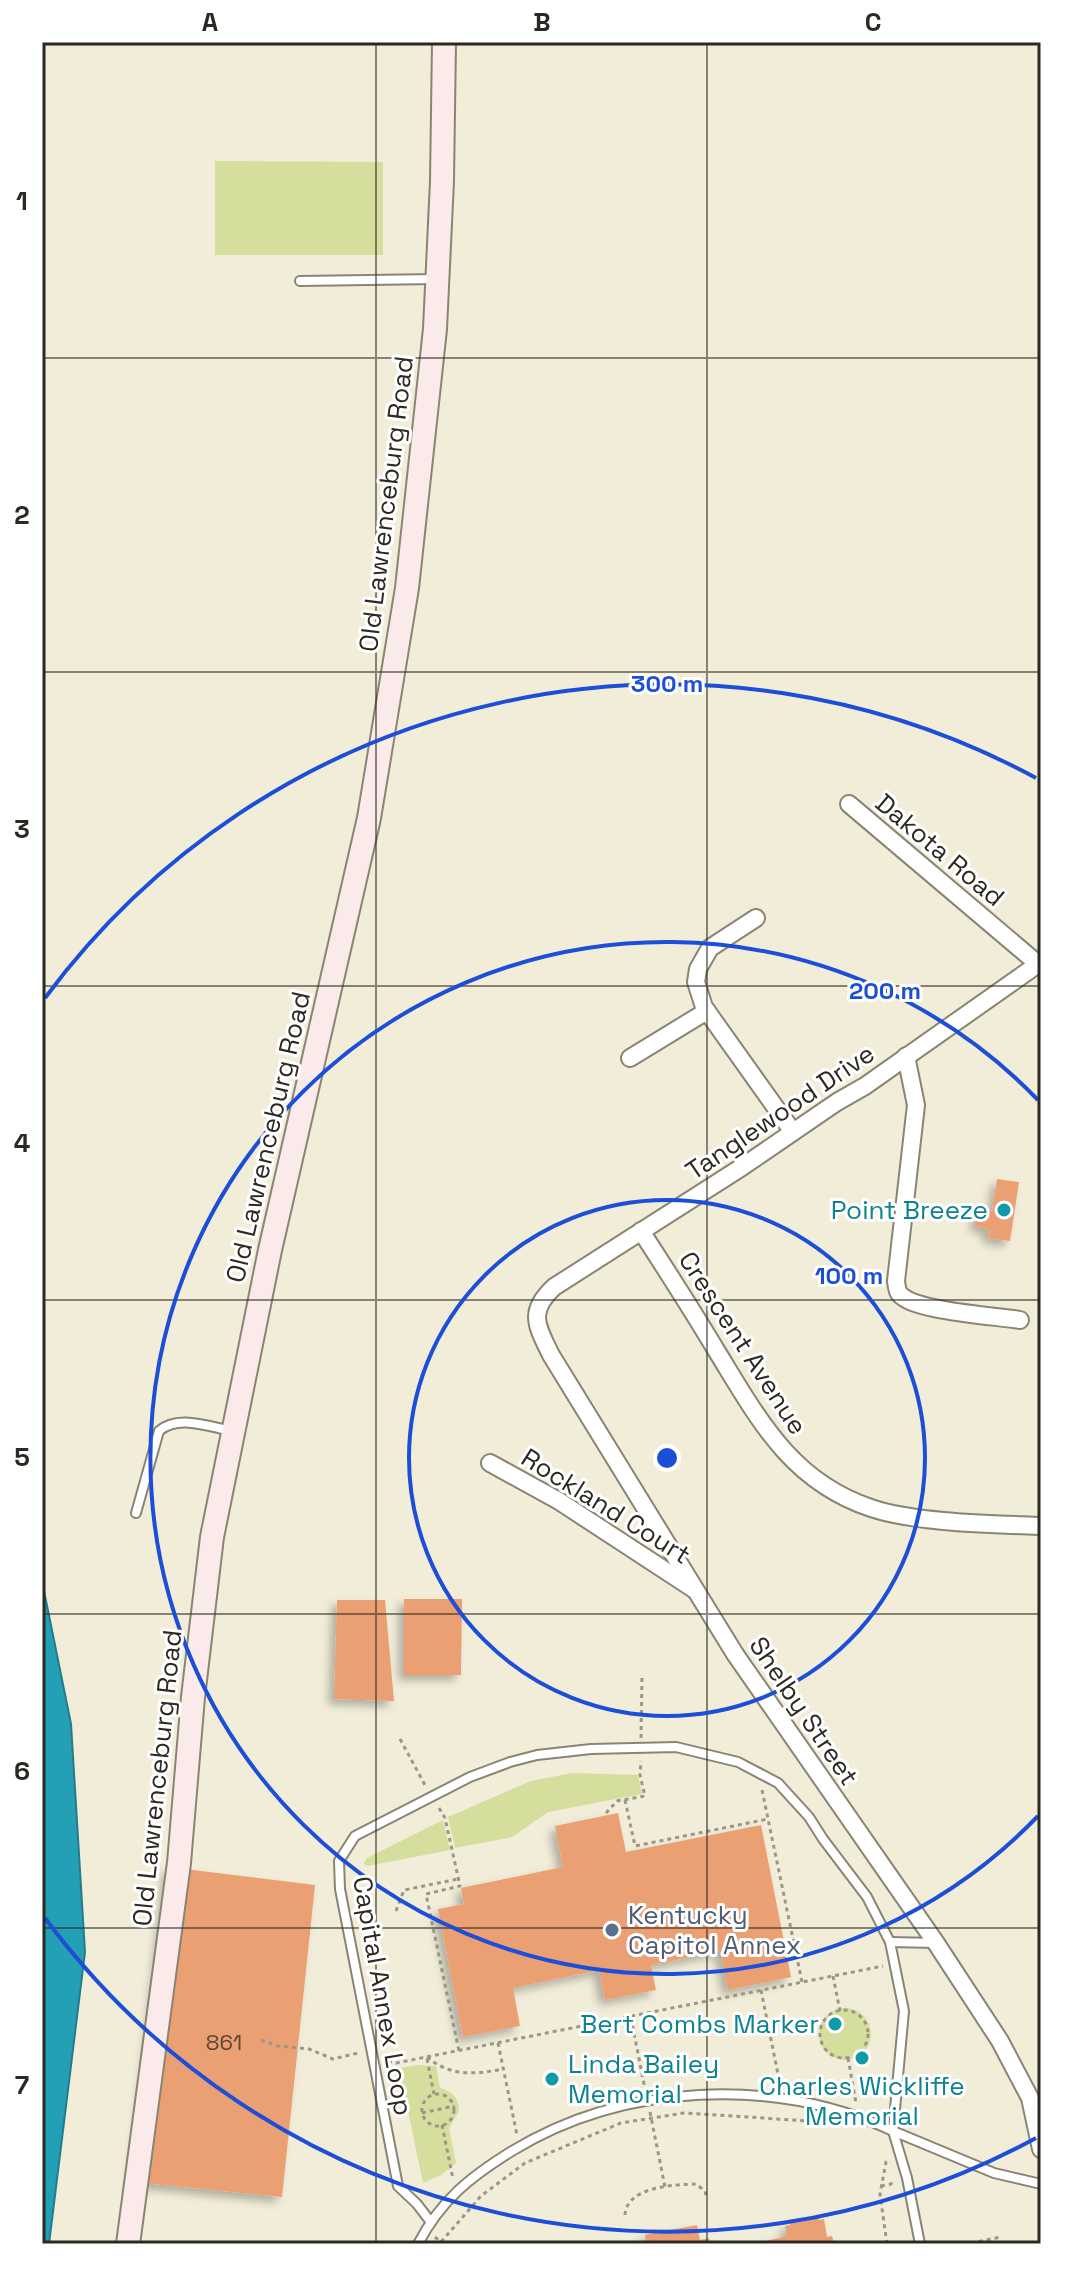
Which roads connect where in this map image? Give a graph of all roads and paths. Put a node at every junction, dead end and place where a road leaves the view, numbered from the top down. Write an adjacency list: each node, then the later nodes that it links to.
1 (444, 42): 2 (main road, Old Lawrenceburg Road)
2 (438, 279): 3 (lane); 14 (main road, Old Lawrenceburg Road)
3 (300, 281)
4 (849, 804): 6 (street, Dakota Road)
5 (756, 918): 7 (street)
6 (1039, 963): 8 (street, Tanglewood Drive)
7 (707, 1011): 9 (street); 10 (street)
8 (906, 1056): 10 (street, Tanglewood Drive); 13 (street)
9 (630, 1058)
10 (793, 1132): 11 (street, Tanglewood Drive)
11 (641, 1231): 12 (street, Tanglewood Drive); 17 (street, Crescent Avenue)
12 (543, 1297): 18 (street, Shelby Street)
13 (1020, 1320)
14 (233, 1431): 16 (lane); 67 (main road, Old Lawrenceburg Road)
15 (490, 1463): 18 (street, Rockland Court)
16 (136, 1513)
17 (1041, 1526)
18 (697, 1591): 32 (street, Shelby Street)
19 (642, 1677): 20 (path)
20 (641, 1727)
21 (400, 1739): 24 (path)
22 (758, 1771): 28 (path); 31 (lane, Capital Annex Loop); 44 (lane, Capital Annex Loop)
23 (640, 1775): 25 (path)
24 (420, 1778)
25 (625, 1800): 26 (path); 28 (path)
26 (606, 1813)
27 (445, 1818): 29 (path)
28 (768, 1819): 35 (path)
29 (458, 1879): 30 (path); 42 (path)
30 (396, 1911)
31 (890, 1942): 32 (lane); 33 (lane, Capital Annex Loop)
32 (936, 1943): 56 (street, Shelby Street)
33 (894, 1964): 34 (path); 54 (lane, Capital Annex Loop)
34 (833, 1976): 35 (path); 37 (path)
35 (802, 1982): 36 (path)
36 (761, 1990): 38 (path); 48 (path)
37 (840, 2011): 45 (path); 45 (path)
38 (631, 2016): 39 (path); 41 (path)
39 (634, 2034)
40 (261, 2040): 44 (path)
41 (498, 2043): 42 (path); 46 (path)
42 (459, 2051): 43 (path)
43 (427, 2057): 44 (path); 46 (path); 47 (path)
44 (372, 2058): 62 (lane, Capital Annex Loop)
45 (848, 2058): 51 (path)
46 (504, 2069): 55 (path)
47 (434, 2094): 49 (path); 50 (path)
48 (784, 2100): 51 (lane); 55 (lane)
49 (454, 2106): 50 (path); 53 (path)
50 (422, 2113): 53 (path)
51 (859, 2115): 54 (lane)
52 (837, 2123): 65 (path)
53 (442, 2125): 59 (path)
54 (893, 2131): 57 (lane); 70 (lane)
55 (520, 2147): 59 (lane)
56 (1041, 2149)
57 (1041, 2184)
58 (881, 2186): 58 (path); 69 (path)
59 (455, 2190): 62 (lane)
60 (707, 2199): 61 (path)
61 (625, 2215)
62 (430, 2221): 68 (lane)
63 (435, 2237): 65 (path)
64 (1001, 2237): 66 (path)
65 (442, 2243)
66 (971, 2243)
67 (128, 2244)
68 (418, 2244)
69 (887, 2244)
70 (920, 2244)

